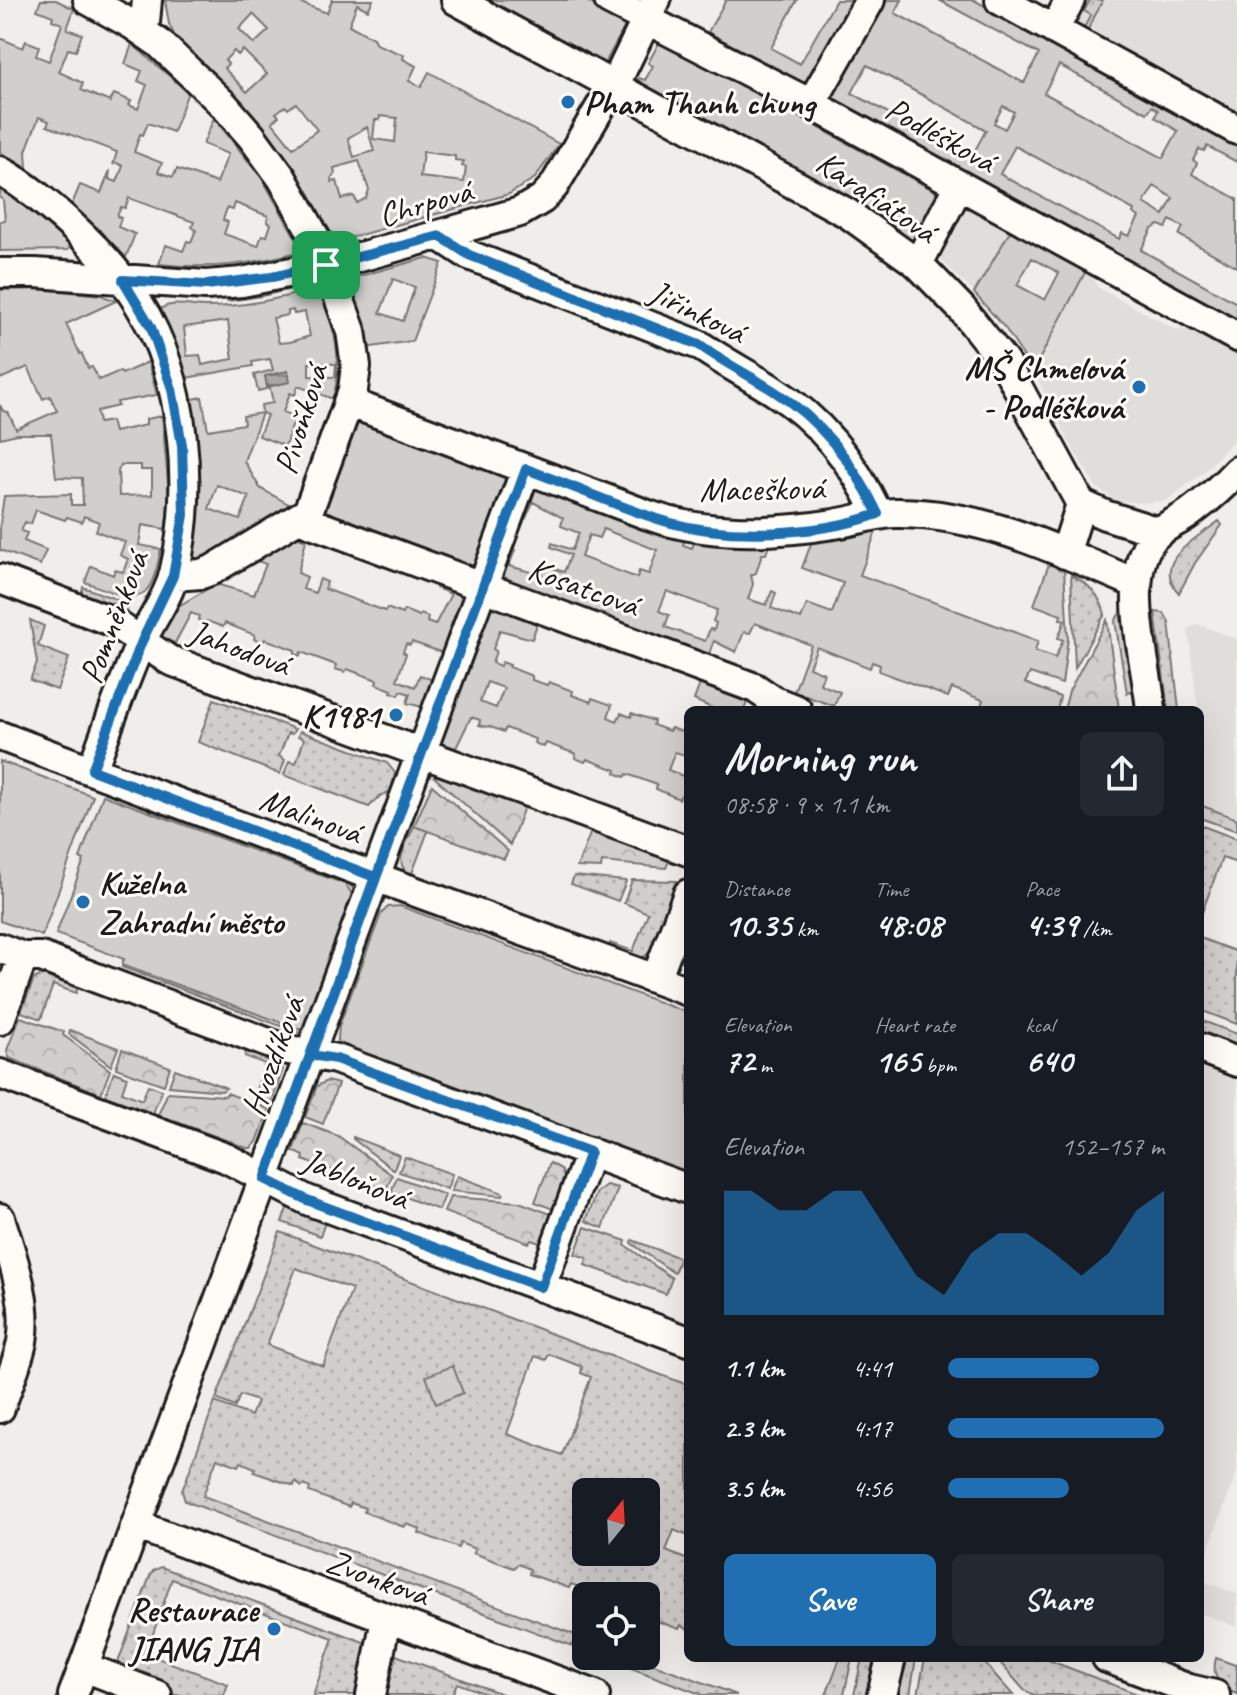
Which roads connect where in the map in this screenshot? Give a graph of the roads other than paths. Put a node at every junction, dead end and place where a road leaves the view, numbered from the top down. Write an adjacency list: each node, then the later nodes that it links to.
1 (88, 0): 9 (street, Pivoňková)
2 (147, 0): 9 (street)
3 (456, 0): 11 (street, Karafiátová)
4 (609, 0): 8 (street, Podléšková)
5 (870, 0): 12 (street)
6 (1000, 0): 10 (street)
7 (1070, 0): 10 (street)
8 (652, 10): 11 (street, Chrpová); 12 (street, Podléšková)
9 (141, 29): 18 (street, Pivoňková)
10 (1054, 30): 13 (street)
11 (613, 84): 16 (street, Chrpová); 17 (street, Karafiátová)
12 (811, 104): 15 (street, Podléšková)
13 (1237, 130)
14 (0, 171): 20 (street, Pomněnková)
15 (959, 185): 17 (street); 21 (street, Podléšková)
16 (440, 236): 18 (street, Chrpová); 26 (street, Jiřinková)
17 (918, 264): 25 (street, Karafiátová)
18 (326, 265): 20 (street, Chrpová); 22 (street, Pivoňková)
19 (0, 273): 20 (street, Chrpová)
20 (123, 280): 30 (street, Pomněnková)
21 (1237, 337)
22 (348, 402): 23 (street, Macešková); 27 (street, Pivoňková)
23 (526, 469): 26 (street, Macešková); 33 (street, Hvozdíková)
24 (1237, 471): 28 (street)
25 (1081, 504): 28 (street); 29 (street)
26 (878, 514): 29 (street, Macešková)
27 (298, 518): 30 (street, Pivoňková); 33 (street, Kosatcová)
28 (1159, 532): 32 (street)
29 (1065, 554): 32 (street, Macešková)
30 (173, 576): 34 (street, Pomněnková)
31 (0, 579): 34 (street, Jahodová)
32 (1137, 584): 36 (street)
33 (482, 587): 35 (street, Kosatcová); 38 (street, Hvozdíková)
34 (142, 641): 38 (street, Jahodová); 39 (street, Pomněnková)
35 (759, 702)
36 (1150, 706)
37 (0, 736): 39 (street, Malinová)
38 (420, 752): 40 (street, Jahodová); 41 (street, Hvozdíková)
39 (92, 770): 41 (street, Malinová)
40 (684, 850)
41 (375, 877): 44 (street, Malinová); 48 (street, Hvozdíková)
42 (684, 905): 44 (street)
43 (11, 953): 46 (street); 48 (street)
44 (656, 979): 45 (street, Malinová)
45 (684, 990)
46 (0, 1020)
47 (1204, 1050): 49 (street)
48 (311, 1055): 51 (street); 52 (street, Hvozdíková)
49 (1237, 1062)
50 (0, 1074): 52 (street, Jabloňová)
51 (590, 1152): 53 (street); 55 (street)
52 (265, 1179): 55 (street, Jabloňová); 58 (street, Hvozdíková)
53 (684, 1187)
54 (0, 1218): 57 (street)
55 (541, 1287): 56 (street, Jabloňová)
56 (684, 1340)
57 (0, 1408)
58 (136, 1525): 59 (street, Zvonková); 62 (street, Hvozdíková)
59 (386, 1619): 65 (street); 66 (street, Zvonková)
60 (890, 1662): 67 (street)
61 (1118, 1662): 68 (street)
62 (84, 1667): 63 (street, Hvozdíková); 64 (street)
63 (73, 1695)
64 (157, 1695)
65 (371, 1695)
66 (595, 1695)
67 (882, 1695)
68 (1215, 1695)

